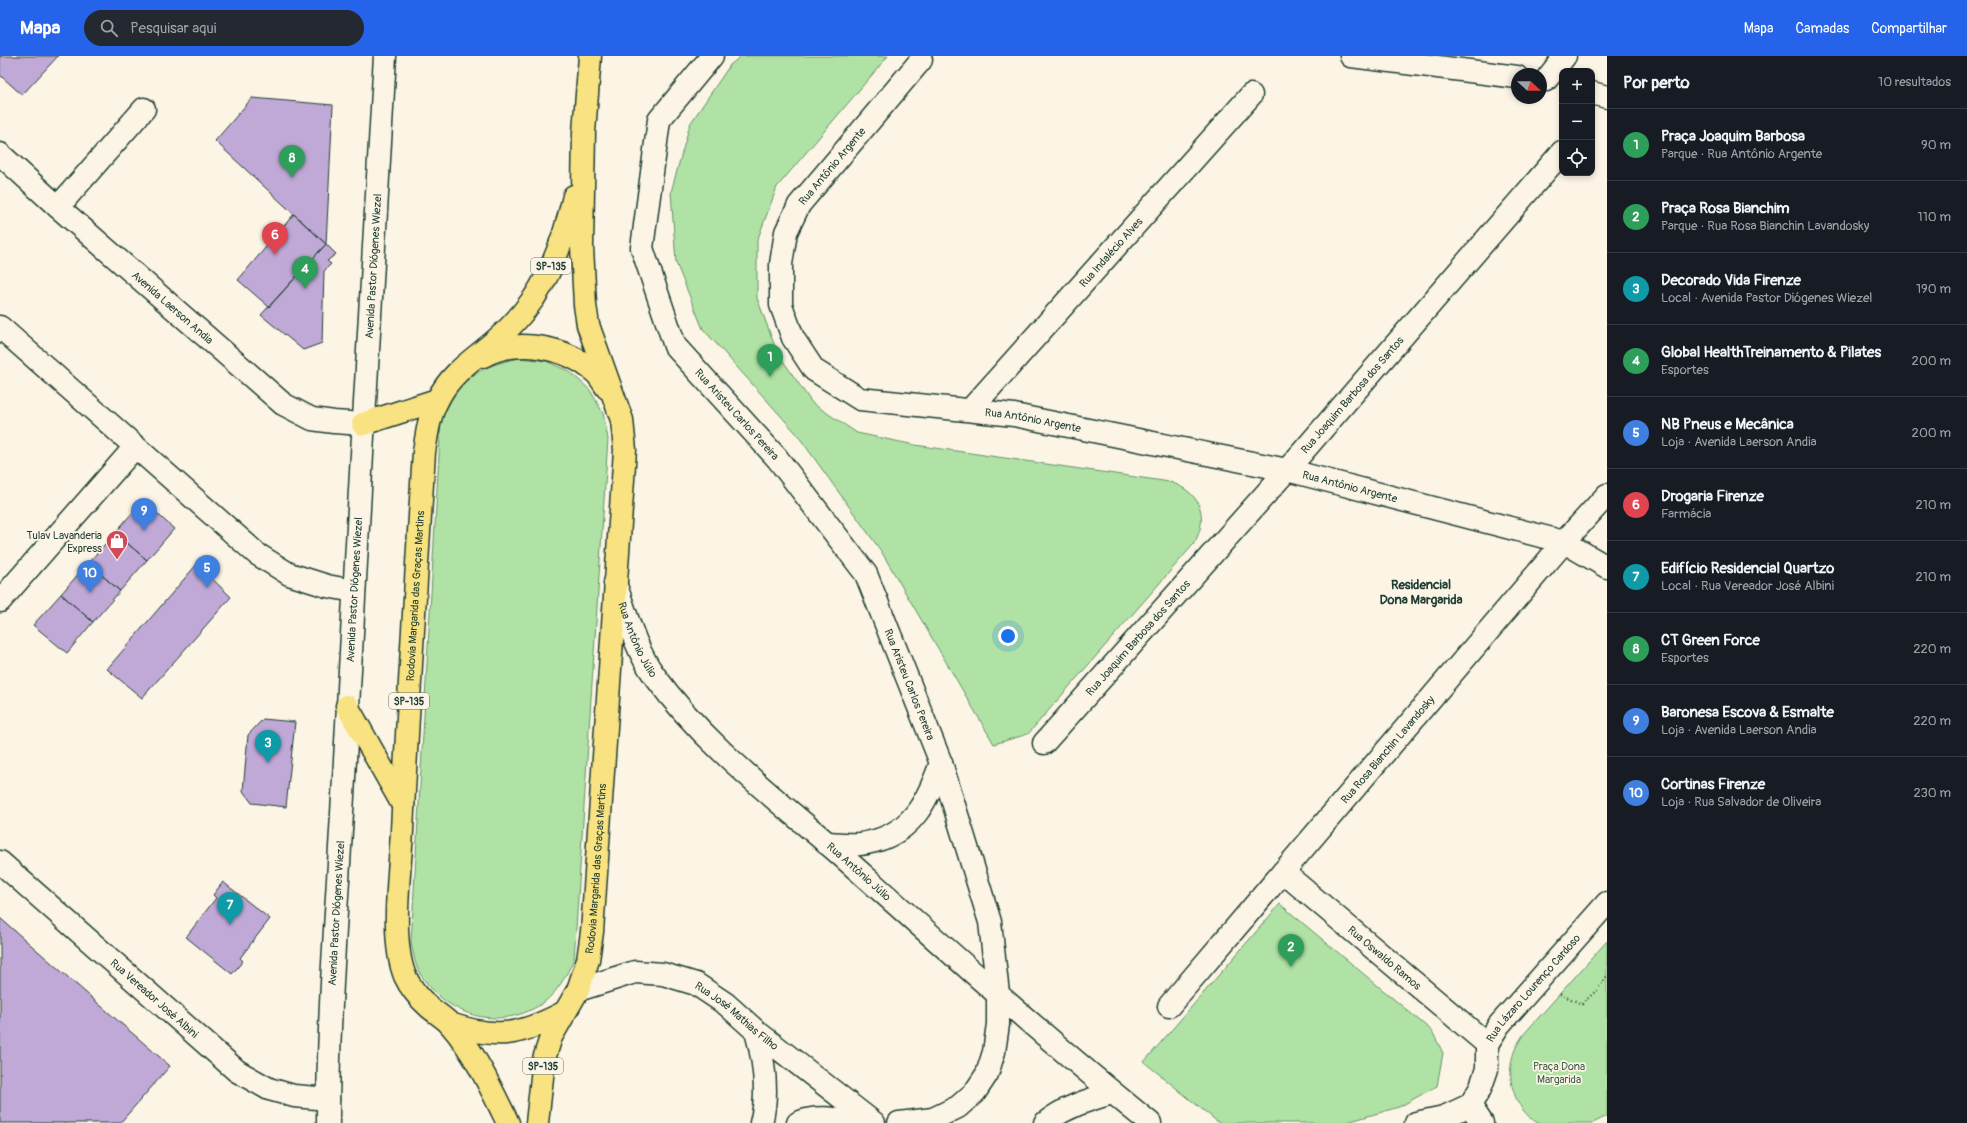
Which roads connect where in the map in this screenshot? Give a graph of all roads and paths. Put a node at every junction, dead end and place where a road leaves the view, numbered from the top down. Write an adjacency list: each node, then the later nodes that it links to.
1 (385, 56): 22 (street, Avenida Pastor Diógenes Wiezel)
2 (590, 56): 13 (main road, Rodovia Margarida das Graças Martins / SP-135)
3 (712, 56): 33 (street, Rua Aristeu Carlos Pereira)
4 (1351, 56): 7 (street)
5 (1565, 56): 8 (street)
6 (921, 60): 21 (street, Rua Antônio Argente)
7 (1511, 76)
8 (1550, 82)
9 (1595, 94): 11 (street)
10 (1250, 95): 21 (street, Rua Indalécio Alves)
11 (1607, 97)
12 (144, 109): 16 (street)
13 (584, 132): 18 (main road, Rodovia Margarida das Graças Martins / SP-135); 19 (main road, Rodovia Margarida das Graças Martins / SP-135)
14 (0, 154): 16 (street, Avenida Laerson Andia)
15 (1559, 155): 24 (street, Rua Joaquim Barbosa dos Santos)
16 (58, 207): 22 (street, Avenida Laerson Andia)
17 (0, 327): 23 (street)
18 (461, 368): 19 (main road); 20 (main road, Rodovia Margarida das Graças Martins / SP-135)
19 (615, 399): 28 (main road, Rodovia Margarida das Graças Martins / SP-135)
20 (437, 400): 22 (main road); 34 (main road, Rodovia Margarida das Graças Martins / SP-135)
21 (971, 409): 24 (street, Rua Antônio Argente)
22 (363, 424): 29 (street, Avenida Pastor Diógenes Wiezel)
23 (135, 447): 29 (street); 30 (street)
24 (1287, 470): 26 (street, Rua Antônio Argente); 32 (street, Rua Joaquim Barbosa dos Santos)
25 (1607, 495): 26 (street, Rua Rosa Bianchin Lavandosky)
26 (1564, 542): 27 (street, Rua Antônio Argente); 37 (street, Rua Rosa Bianchin Lavandosky)
27 (1607, 567)
28 (616, 583): 35 (street, Rua Antônio Júlio); 41 (main road, Rodovia Margarida das Graças Martins / SP-135)
29 (354, 591): 31 (street, Avenida Pastor Diógenes Wiezel)
30 (0, 601)
31 (347, 706): 34 (main road); 49 (street, Avenida Pastor Diógenes Wiezel)
32 (1044, 743)
33 (941, 764): 35 (street); 42 (street, Rua Aristeu Carlos Pereira)
34 (403, 805): 45 (main road, Rodovia Margarida das Graças Martins / SP-135)
35 (826, 842): 42 (street, Rua Antônio Júlio)
36 (0, 862): 49 (street, Rua Vereador José Albini)
37 (1283, 872): 43 (street, Rua Rosa Bianchin Lavandosky); 47 (street, Rua Oswaldo Ramos)
38 (1607, 903): 40 (street, Rua Lázaro Lourenço Cardoso)
39 (1607, 976): 40 (path)
40 (1536, 982): 47 (street, Rua Lázaro Lourenço Cardoso)
41 (578, 990): 44 (main road, Rodovia Margarida das Graças Martins / SP-135); 46 (street, Rua José Mathias Filho)
42 (998, 994): 48 (street, Rua Antônio Júlio); 58 (street, Rua Aristeu Carlos Pereira)
43 (1169, 1006)
44 (563, 1013): 45 (main road); 53 (main road, Rodovia Margarida das Graças Martins / SP-135)
45 (450, 1024): 52 (main road, Rodovia Margarida das Graças Martins / SP-135)
46 (756, 1031): 54 (street); 57 (street, Rua José Mathias Filho)
47 (1487, 1044): 50 (street, Rua Lázaro Lourenço Cardoso)
48 (1112, 1093): 59 (street); 60 (street, Rua Antônio Júlio)
49 (328, 1099): 51 (street, Avenida Pastor Diógenes Wiezel)
50 (1470, 1105): 61 (street); 62 (street)
51 (328, 1123)
52 (508, 1123)
53 (537, 1123)
54 (760, 1123)
55 (798, 1123): 56 (street)
56 (861, 1123)
57 (874, 1123)
58 (899, 1123)
59 (1045, 1123)
60 (1150, 1123)
61 (1416, 1123)
62 (1482, 1123)

